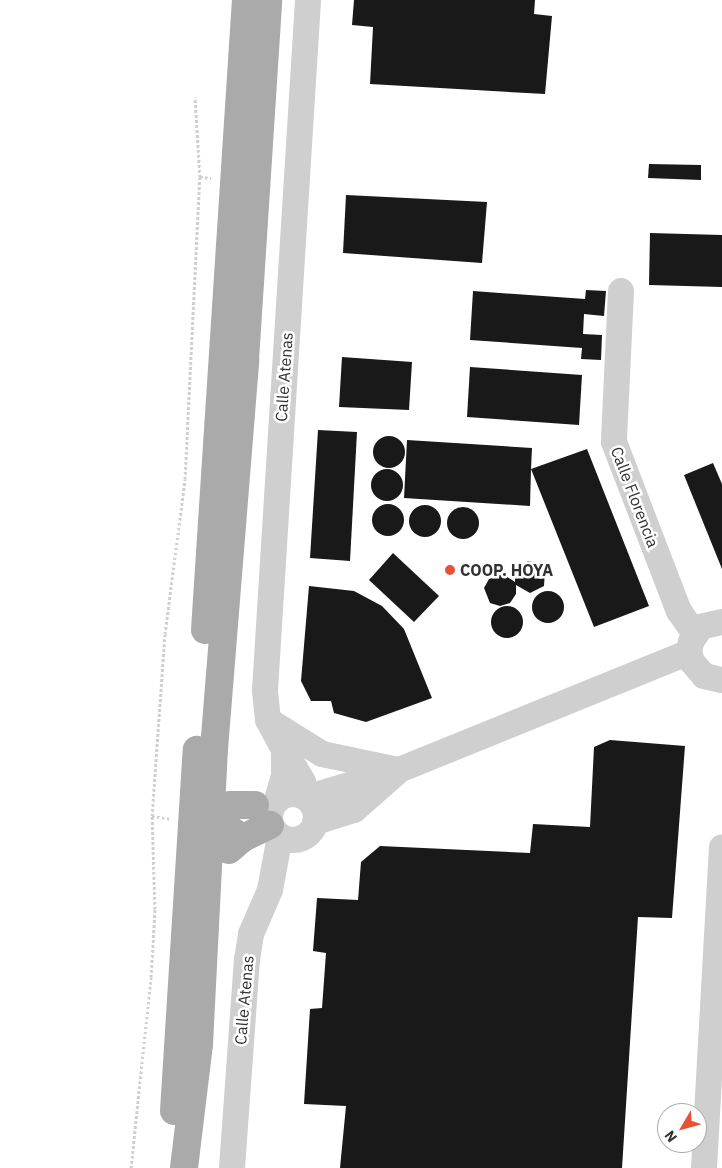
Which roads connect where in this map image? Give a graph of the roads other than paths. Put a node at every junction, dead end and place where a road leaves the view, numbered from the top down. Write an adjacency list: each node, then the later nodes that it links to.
1 (246, 0): 5 (main road)
2 (268, 0): 10 (main road)
3 (308, 0): 9 (street, Calle Atenas)
4 (621, 292): 7 (street, Calle Florencia)
5 (222, 363): 15 (main road); 21 (main road)
6 (722, 622): 7 (street)
7 (692, 643): 8 (street, Calle Florencia); 12 (street)
8 (722, 680)
9 (268, 720): 11 (street, Calle Atenas); 12 (street)
10 (214, 749): 14 (main road); 15 (main road)
11 (284, 750): 13 (street, Calle Atenas); 14 (street, Calle Atenas)
12 (399, 770): 13 (street); 16 (street)
13 (305, 798): 14 (street); 16 (street, Calle Atenas)
14 (270, 816): 15 (main road); 16 (street); 17 (main road); 20 (street, Calle Atenas)
15 (213, 818): 17 (main road); 19 (main road); 21 (main road)
16 (311, 829): 20 (street)
17 (243, 838): 19 (main road)
18 (722, 848): 25 (street)
19 (210, 883): 23 (main road)
20 (270, 891): 24 (street, Calle Atenas)
21 (178, 1046): 22 (main road)
22 (171, 1168)
23 (184, 1168)
24 (232, 1168)
25 (704, 1168)

